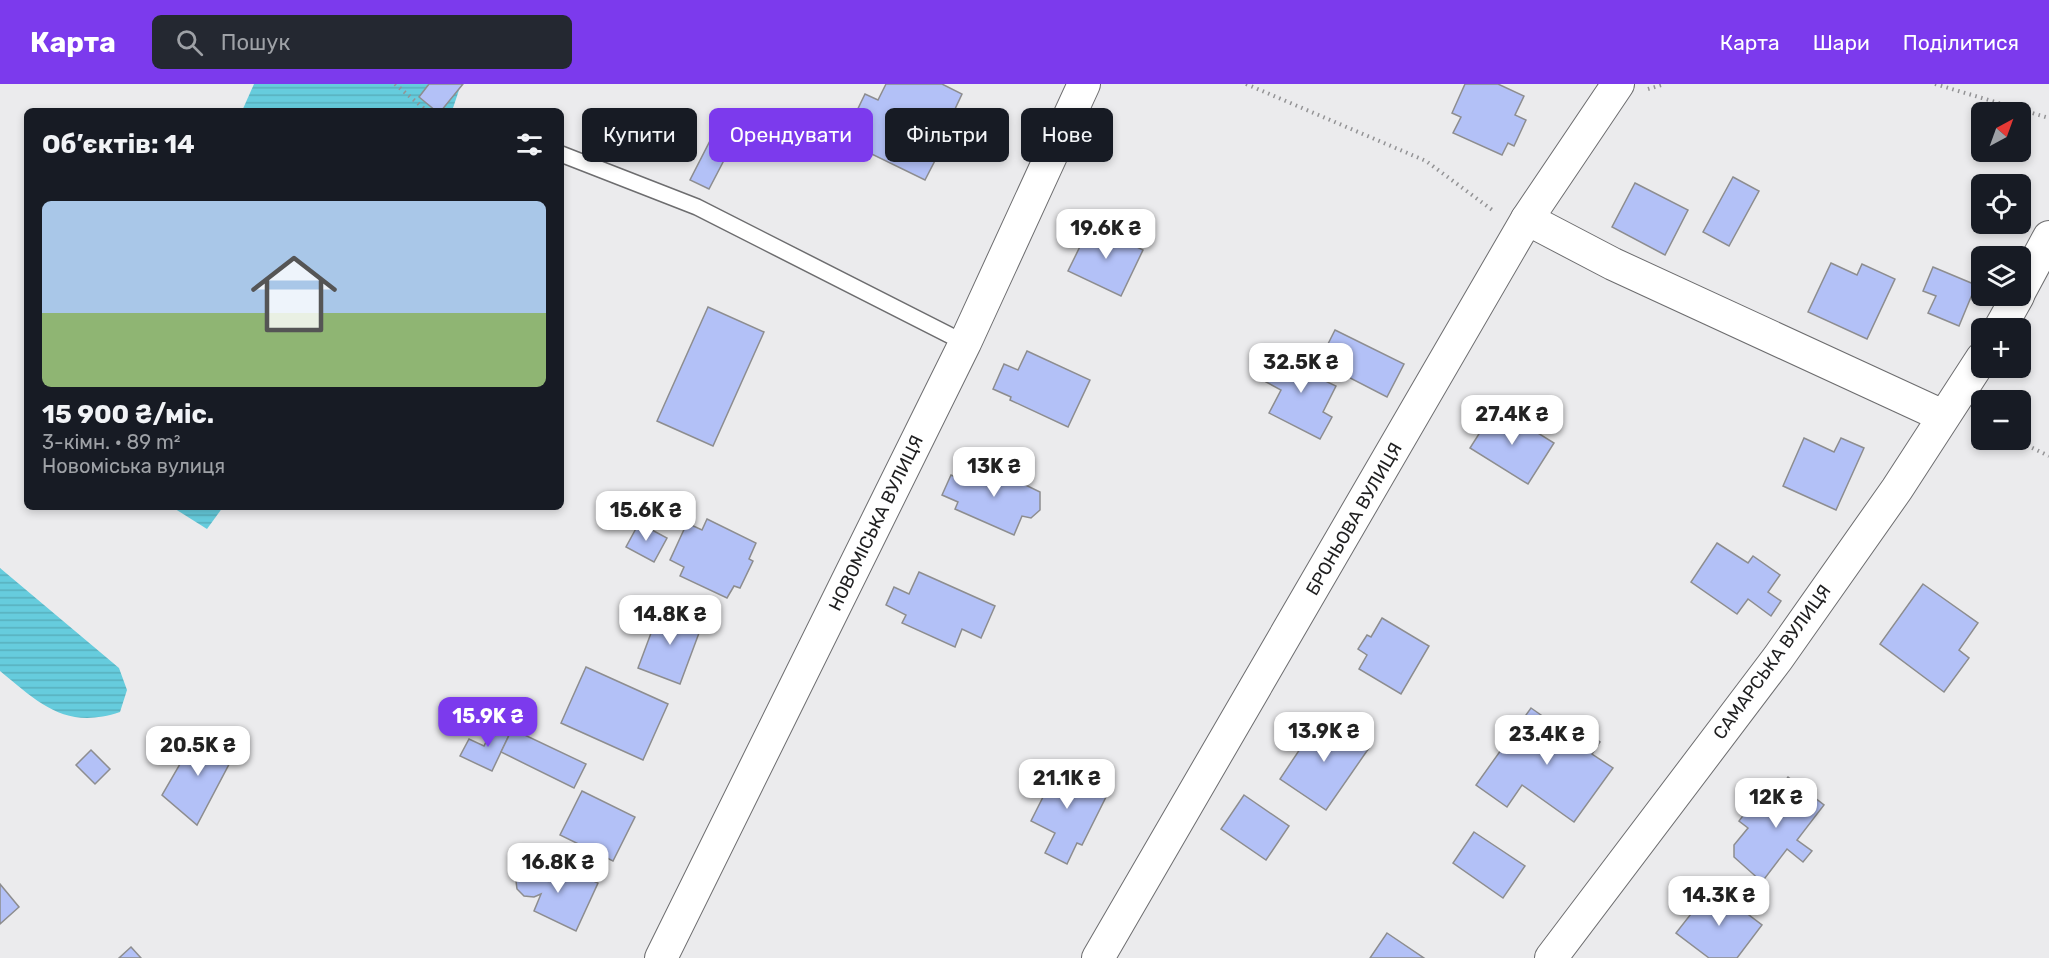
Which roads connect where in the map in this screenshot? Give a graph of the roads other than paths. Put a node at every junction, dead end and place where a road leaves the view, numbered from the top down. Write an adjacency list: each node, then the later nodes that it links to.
1 (1084, 84): 7 (street, НОВОМІСЬКА ВУЛИЦЯ)
2 (1618, 84): 4 (street, БРОНЬОВА ВУЛИЦЯ)
3 (564, 155): 7 (lane)
4 (1527, 219): 9 (street); 11 (street, БРОНЬОВА ВУЛИЦЯ)
5 (2049, 237): 6 (street)
6 (2031, 271)
7 (965, 343): 10 (street, НОВОМІСЬКА ВУЛИЦЯ)
8 (1971, 374): 9 (street, САМАРСЬКА ВУЛИЦЯ)
9 (1943, 416): 12 (street, САМАРСЬКА ВУЛИЦЯ)
10 (661, 958)
11 (1098, 958)
12 (1551, 958)

